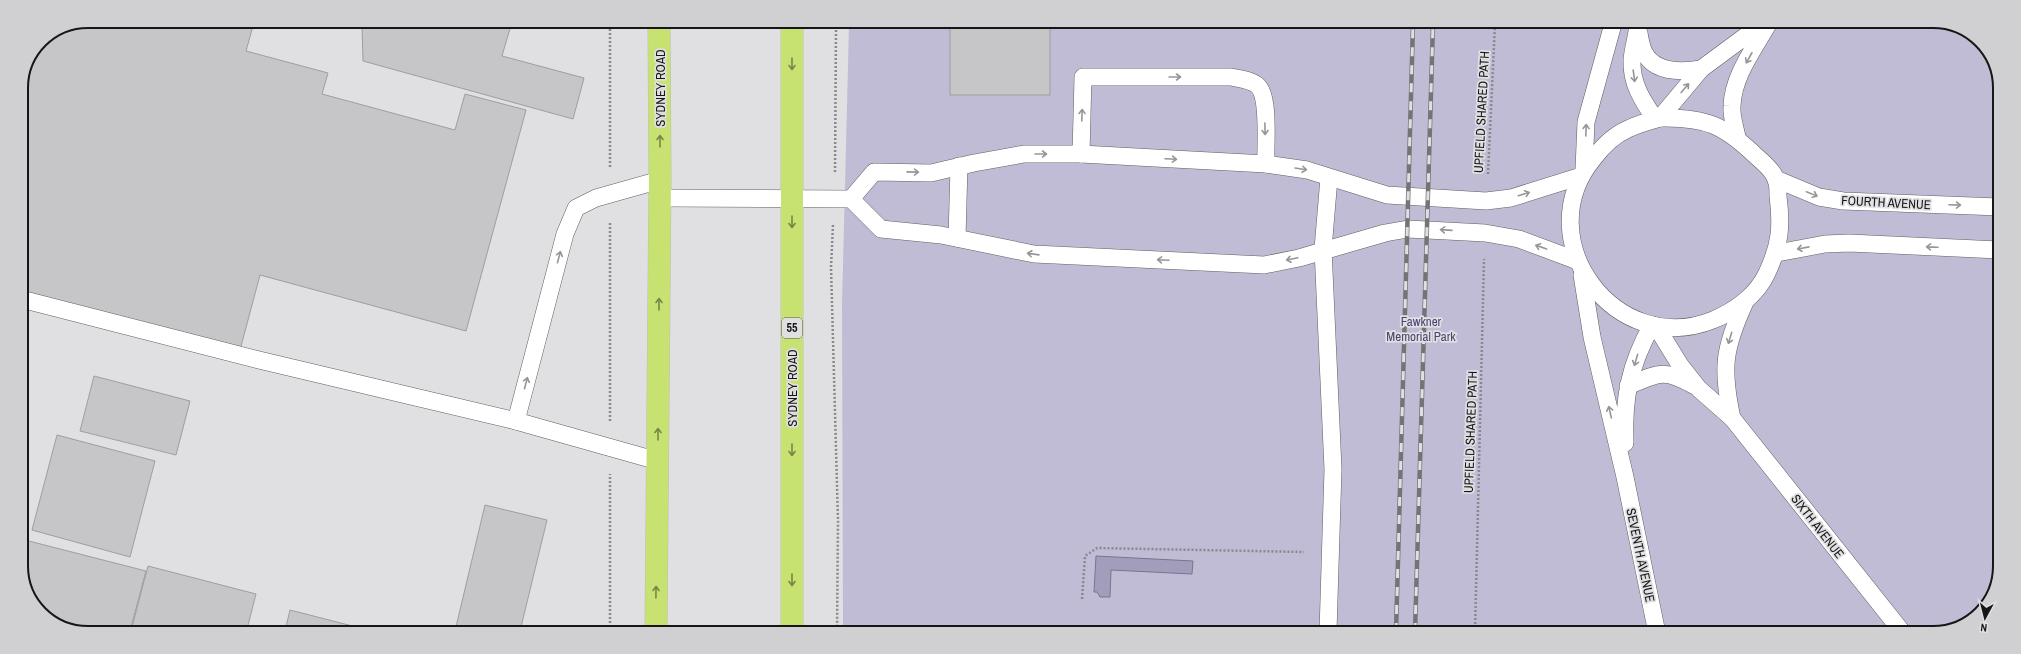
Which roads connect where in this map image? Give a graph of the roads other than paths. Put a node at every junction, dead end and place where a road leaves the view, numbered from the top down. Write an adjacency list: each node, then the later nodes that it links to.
1 (659, 28): 17 (highway, SYDNEY ROAD, one-way to 1)
2 (792, 28): 19 (highway, SYDNEY ROAD / 55, one-way to 19)
3 (1612, 28): 14 (lane, one-way to 3)
4 (1638, 28): 8 (lane)
5 (1638, 28): 9 (lane, one-way to 9)
6 (1756, 28): 8 (lane)
7 (1766, 28): 10 (lane, one-way to 10)
8 (1701, 68): 9 (lane, one-way to 8)
9 (1657, 119): 10 (lane); 14 (lane)
10 (1737, 137): 16 (lane)
11 (1081, 154): 12 (lane, one-way to 12); 12 (lane, one-way to 12); 13 (lane, one-way to 11)
12 (1266, 164): 15 (lane, one-way to 15)
13 (959, 166): 18 (lane, one-way to 13); 21 (lane)
14 (1583, 173): 15 (lane, one-way to 14); 25 (lane)
15 (1329, 178): 22 (lane)
16 (1776, 179): 20 (lane, FOURTH AVENUE, one-way to 20); 24 (lane)
17 (660, 189): 19 (lane); 32 (lane, one-way to 17); 33 (highway, SYDNEY ROAD, one-way to 17)
18 (843, 198): 19 (lane); 21 (lane)
19 (792, 199): 36 (highway, SYDNEY ROAD / 55, one-way to 36)
20 (1993, 207)
21 (957, 238): 22 (lane, one-way to 21)
22 (1322, 249): 25 (lane, one-way to 22); 37 (lane)
23 (1993, 250): 24 (lane, one-way to 24)
24 (1777, 253): 27 (lane)
25 (1580, 266): 28 (lane); 34 (lane, one-way to 25)
26 (28, 301): 32 (lane)
27 (1745, 302): 28 (lane); 31 (lane, one-way to 31)
28 (1654, 325): 29 (lane, one-way to 29); 30 (lane)
29 (1628, 386): 30 (lane); 34 (lane)
30 (1699, 389): 31 (lane, SIXTH AVENUE)
31 (1732, 418): 39 (lane, SIXTH AVENUE)
32 (516, 421): 33 (lane)
33 (658, 461): 35 (highway, SYDNEY ROAD, one-way to 33)
34 (1625, 477): 38 (lane, SEVENTH AVENUE)
35 (656, 626)
36 (792, 626)
37 (1328, 626)
38 (1656, 626)
39 (1897, 626)

